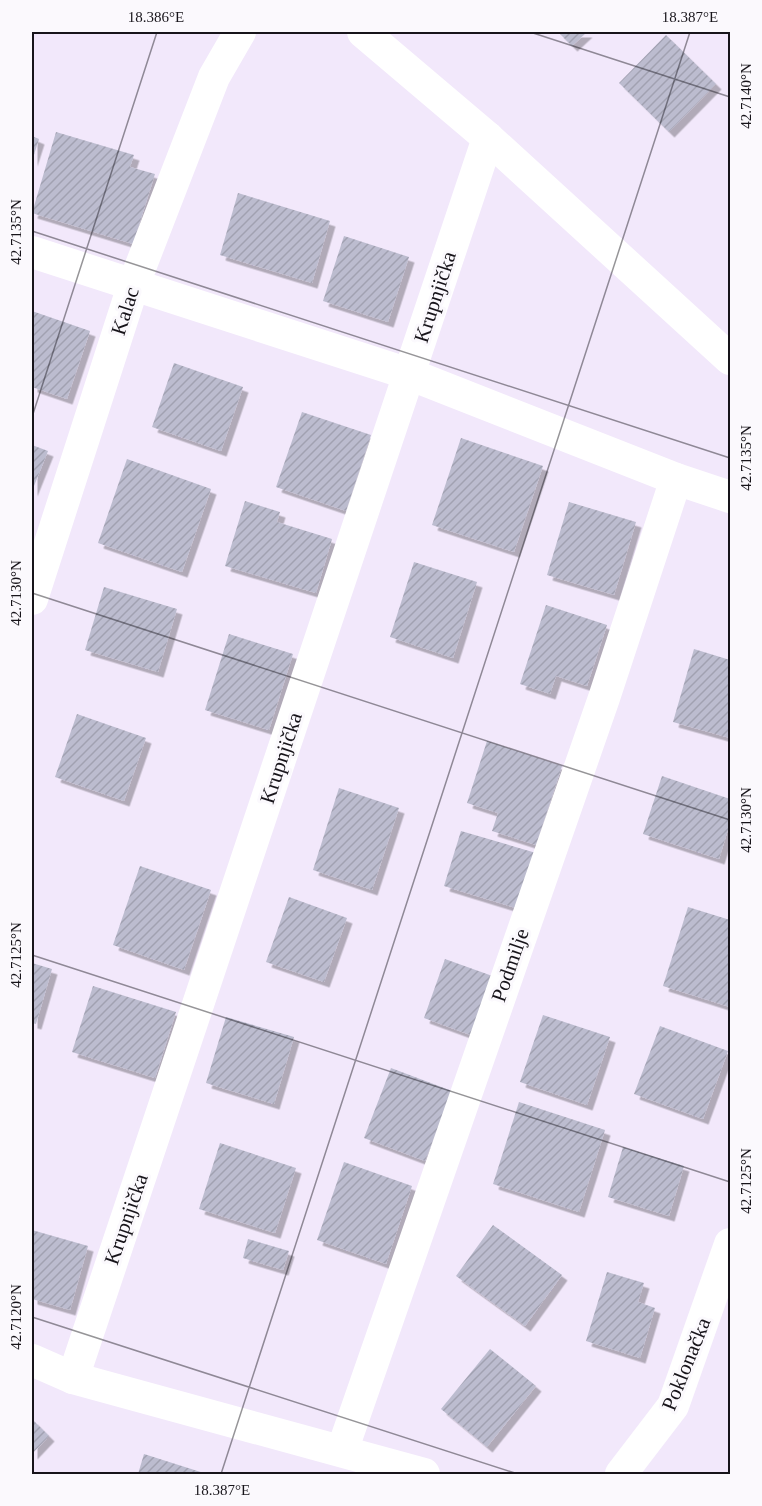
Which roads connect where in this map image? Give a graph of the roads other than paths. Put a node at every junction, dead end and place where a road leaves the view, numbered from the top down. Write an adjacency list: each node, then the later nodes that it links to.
1 (240, 32): 5 (street, Kalac)
2 (363, 32): 3 (street)
3 (488, 138): 6 (street); 7 (street, Krupnjička)
4 (32, 252): 5 (street)
5 (133, 286): 7 (street); 10 (street, Kalac)
6 (730, 359)
7 (409, 374): 8 (street); 13 (street, Krupnjička)
8 (676, 479): 9 (street); 14 (street, Podmilje)
9 (730, 497)
10 (32, 599)
11 (730, 1244): 16 (street, Poklonačka)
12 (32, 1360): 13 (street)
13 (72, 1378): 14 (street)
14 (342, 1451): 15 (street)
15 (424, 1474)
16 (621, 1474)

